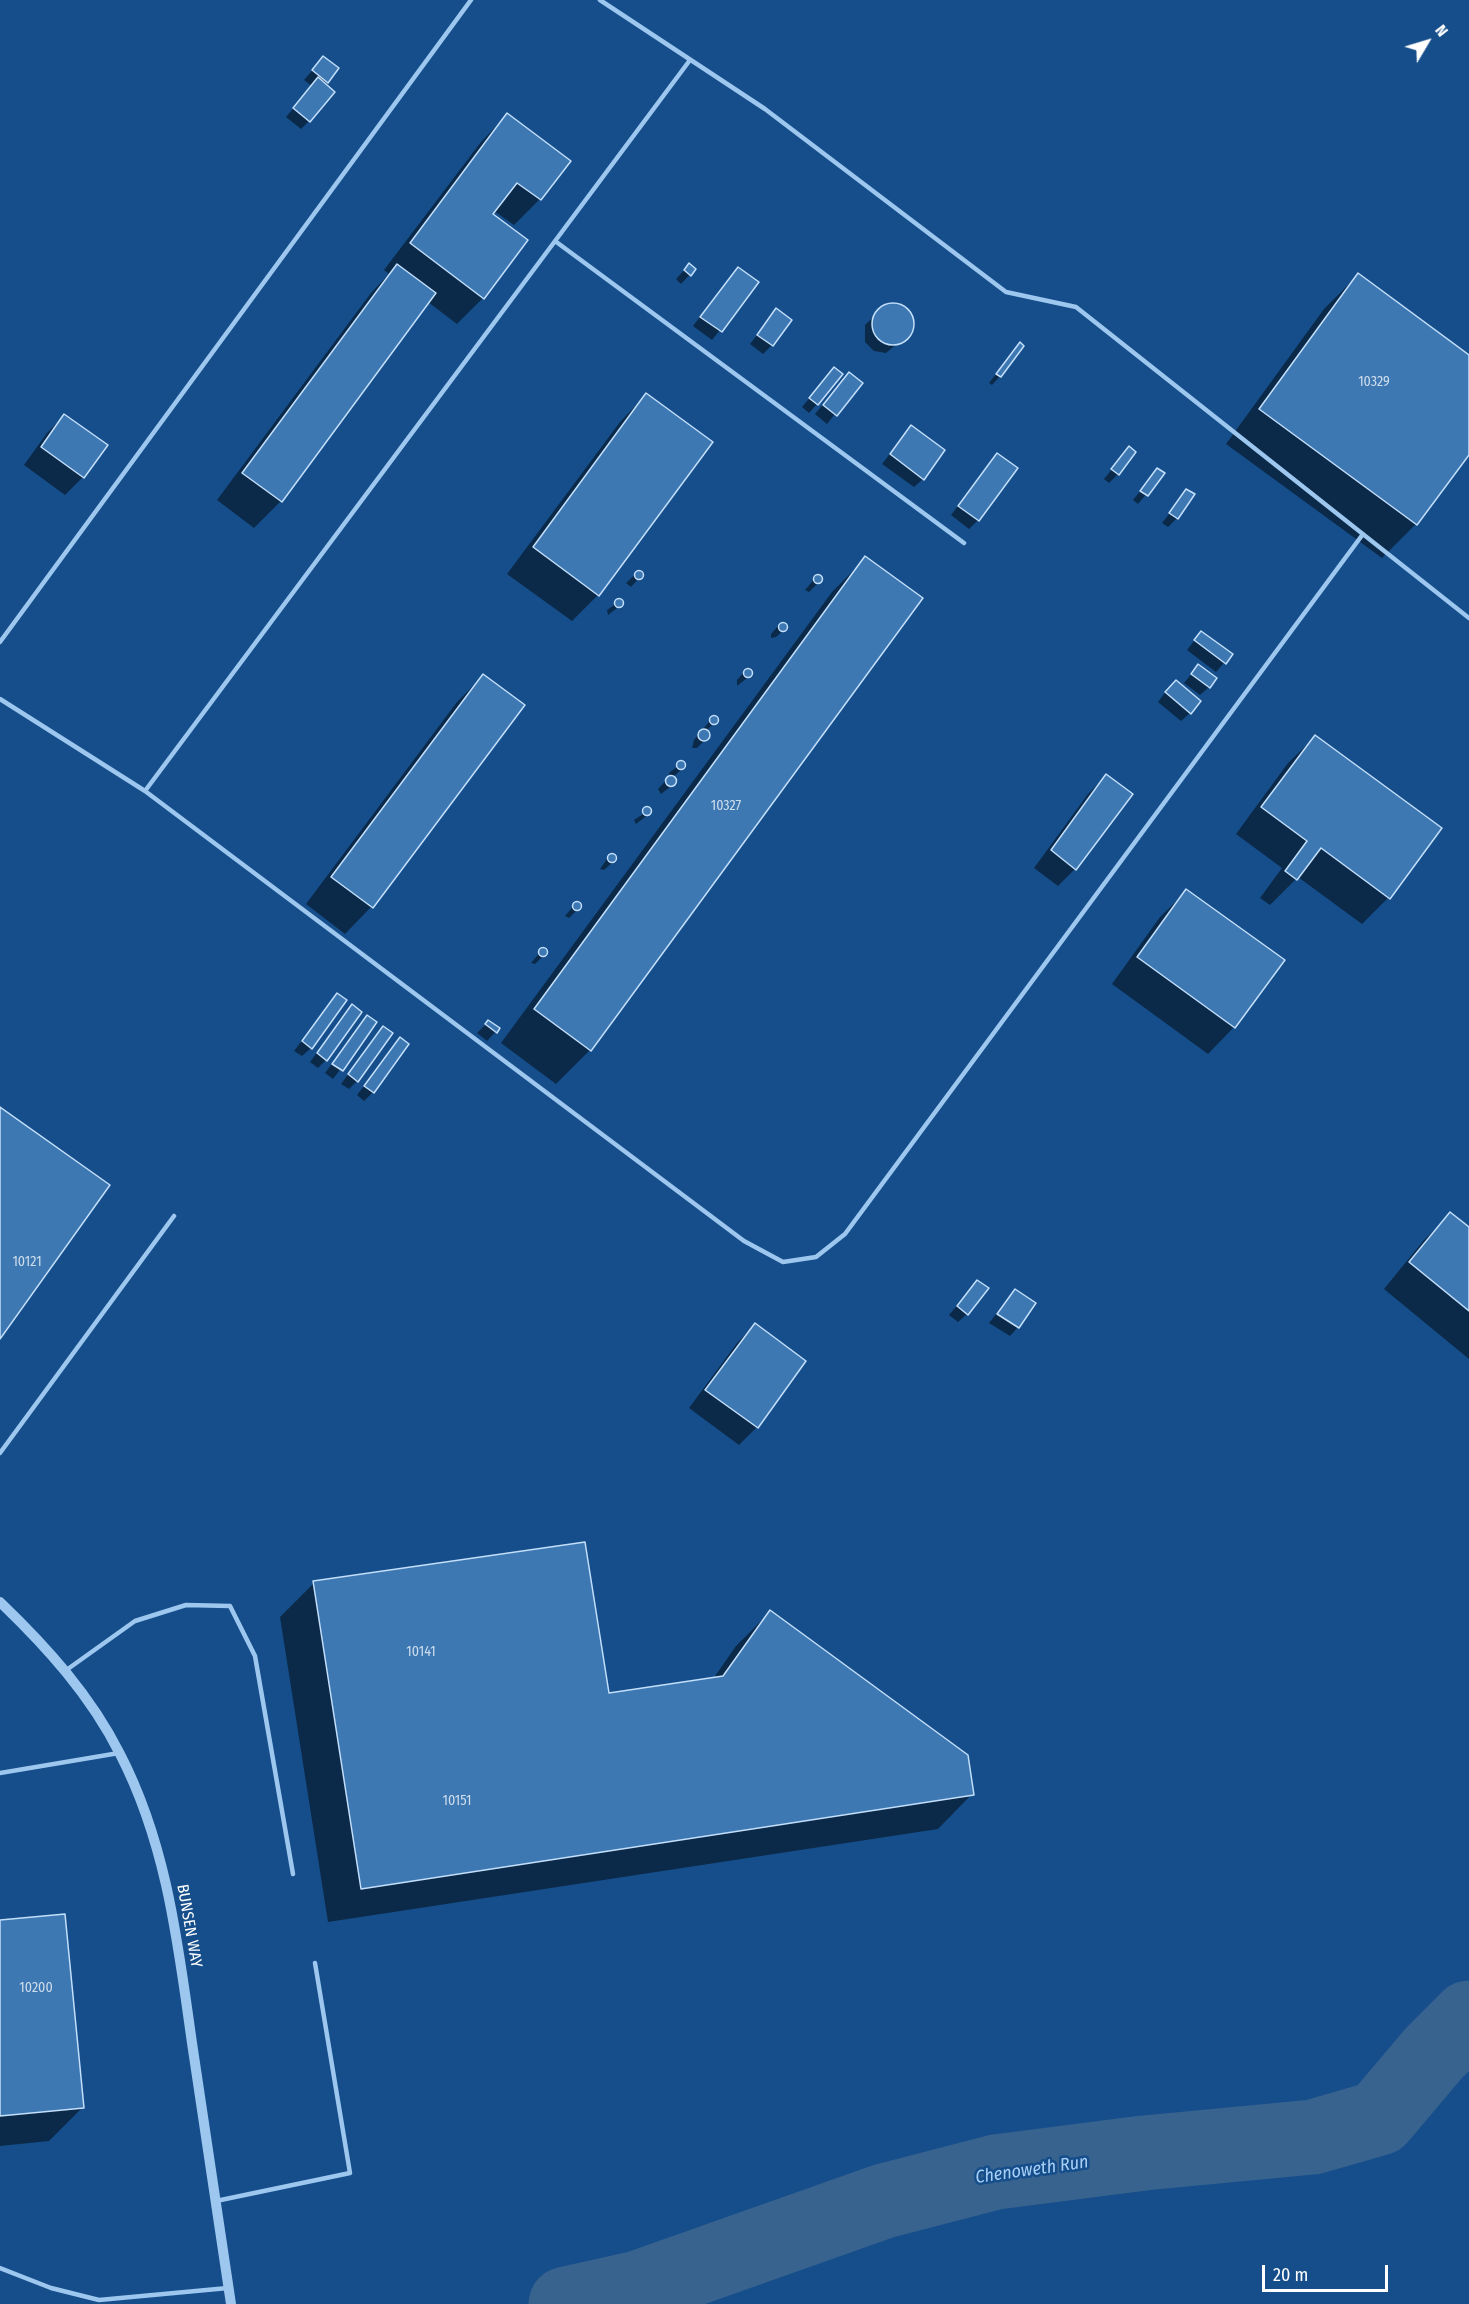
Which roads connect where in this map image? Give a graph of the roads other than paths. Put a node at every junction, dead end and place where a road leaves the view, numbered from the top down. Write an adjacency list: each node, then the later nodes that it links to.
1 (471, 0): 8 (lane)
2 (600, 0): 3 (lane)
3 (690, 60): 4 (lane); 5 (lane)
4 (555, 240): 6 (lane); 10 (lane)
5 (1363, 534): 7 (lane); 10 (lane)
6 (964, 543)
7 (1469, 618)
8 (0, 642)
9 (0, 699): 10 (lane)
10 (145, 791)
11 (174, 1216): 12 (lane)
12 (0, 1453)
13 (0, 1602): 14 (street, BUNSEN WAY)
14 (65, 1671): 15 (street, BUNSEN WAY); 17 (lane)
15 (120, 1753): 16 (lane); 19 (street, BUNSEN WAY)
16 (0, 1773)
17 (293, 1874)
18 (315, 1964): 19 (lane)
19 (215, 2201): 21 (street, BUNSEN WAY)
20 (0, 2268): 21 (lane)
21 (228, 2288): 22 (street, BUNSEN WAY)
22 (231, 2304)

